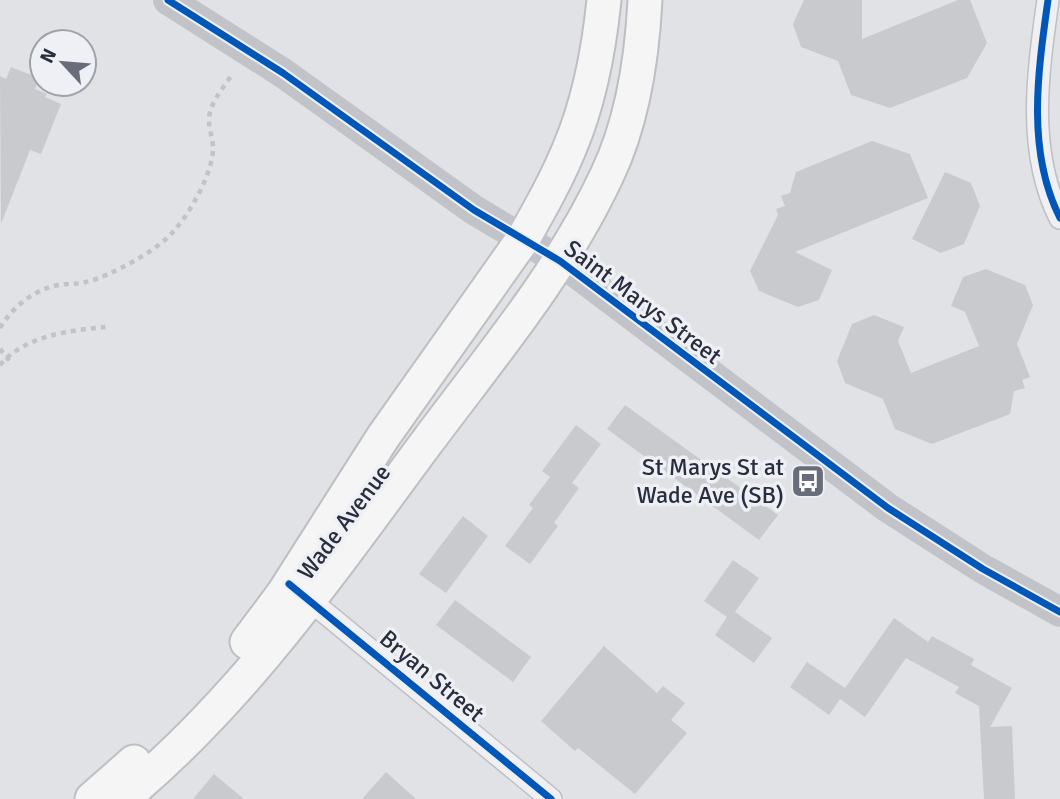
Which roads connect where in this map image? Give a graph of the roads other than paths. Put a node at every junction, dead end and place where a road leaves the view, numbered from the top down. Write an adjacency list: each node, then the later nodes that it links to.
1 (167, 0): 6 (main road, Saint Marys Street)
2 (604, 0): 6 (main road, Wade Avenue)
3 (645, 0): 7 (main road, Wade Avenue)
4 (1048, 0): 5 (street)
5 (1060, 218)
6 (523, 239): 7 (main road, Saint Marys Street); 8 (main road, Wade Avenue)
7 (560, 261): 8 (main road, Wade Avenue); 9 (main road, Saint Marys Street)
8 (299, 592): 10 (main road, Wade Avenue); 11 (main road, Wade Avenue); 12 (street, Bryan Street)
9 (1060, 612)
10 (92, 799)
11 (122, 799)
12 (551, 799)

